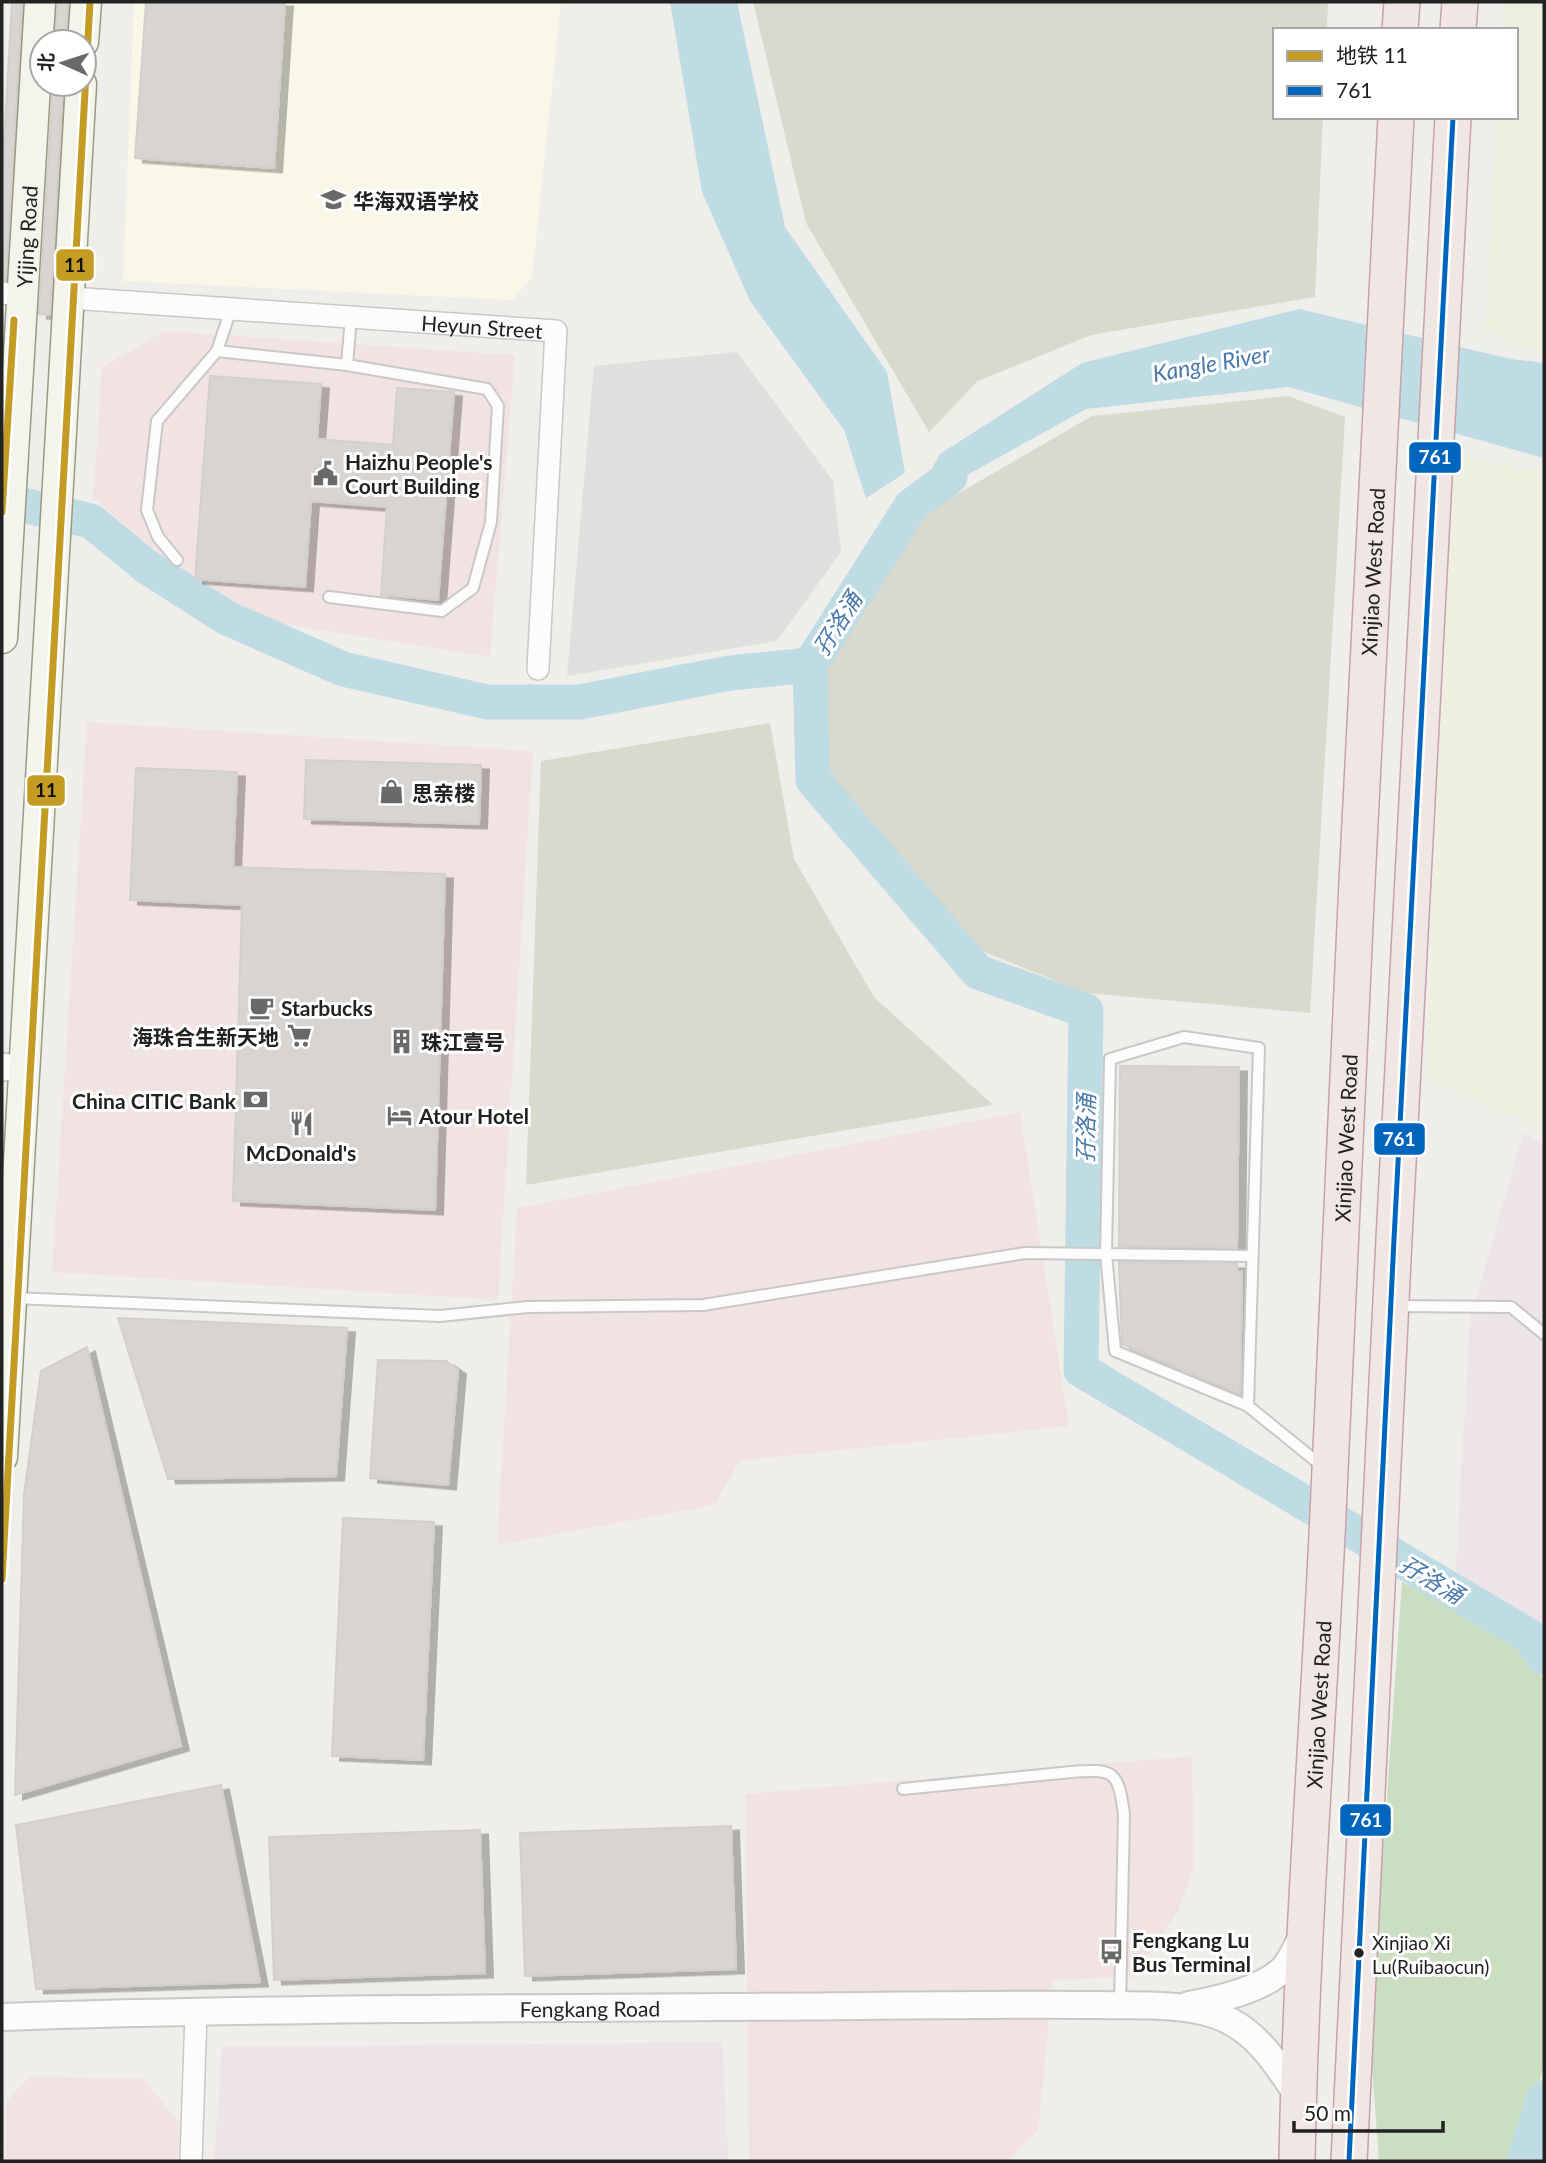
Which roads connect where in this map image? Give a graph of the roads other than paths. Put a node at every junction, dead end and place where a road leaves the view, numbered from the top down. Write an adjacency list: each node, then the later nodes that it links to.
1 (40, 2): 11 (main road, Yijing Road)
2 (86, 2): 5 (main road)
3 (1402, 2): 6 (highway)
4 (1460, 2): 7 (highway)
5 (84, 28)
6 (1400, 28)
7 (1458, 28)
8 (80, 98): 12 (main road)
9 (1396, 119): 29 (highway, Xinjiao West Road)
10 (1453, 119): 25 (highway)
11 (11, 294): 19 (main road, Yijing Road)
12 (70, 298): 13 (street, Heyun Street); 21 (main road)
13 (231, 309): 14 (street, Heyun Street); 15 (lane)
14 (351, 317): 16 (lane); 20 (street, Heyun Street)
15 (217, 351): 16 (lane); 17 (lane)
16 (347, 365): 18 (lane)
17 (177, 559)
18 (329, 597)
19 (2, 638)
20 (538, 669)
21 (14, 1067): 24 (main road)
22 (1106, 1254): 23 (lane); 23 (lane); 24 (lane); 27 (lane)
23 (1252, 1256): 27 (lane)
24 (7, 1281): 28 (main road)
25 (1391, 1306): 26 (lane); 37 (highway)
26 (1544, 1334)
27 (1248, 1406): 29 (lane)
28 (2, 1457)
29 (1330, 1472): 31 (highway, Xinjiao West Road)
30 (903, 1789): 32 (lane)
31 (1306, 1930): 33 (street); 36 (highway, Xinjiao West Road)
32 (1120, 2006): 33 (street, Fengkang Road); 34 (street, Fengkang Road)
33 (1177, 2007): 36 (street)
34 (196, 2013): 35 (street, Fengkang Road); 38 (street)
35 (2, 2017)
36 (1298, 2096): 39 (highway); 40 (highway, Xinjiao West Road)
37 (1350, 2123): 41 (highway); 42 (street)
38 (191, 2161)
39 (1284, 2161)
40 (1297, 2161)
41 (1349, 2161)
42 (1355, 2161)

